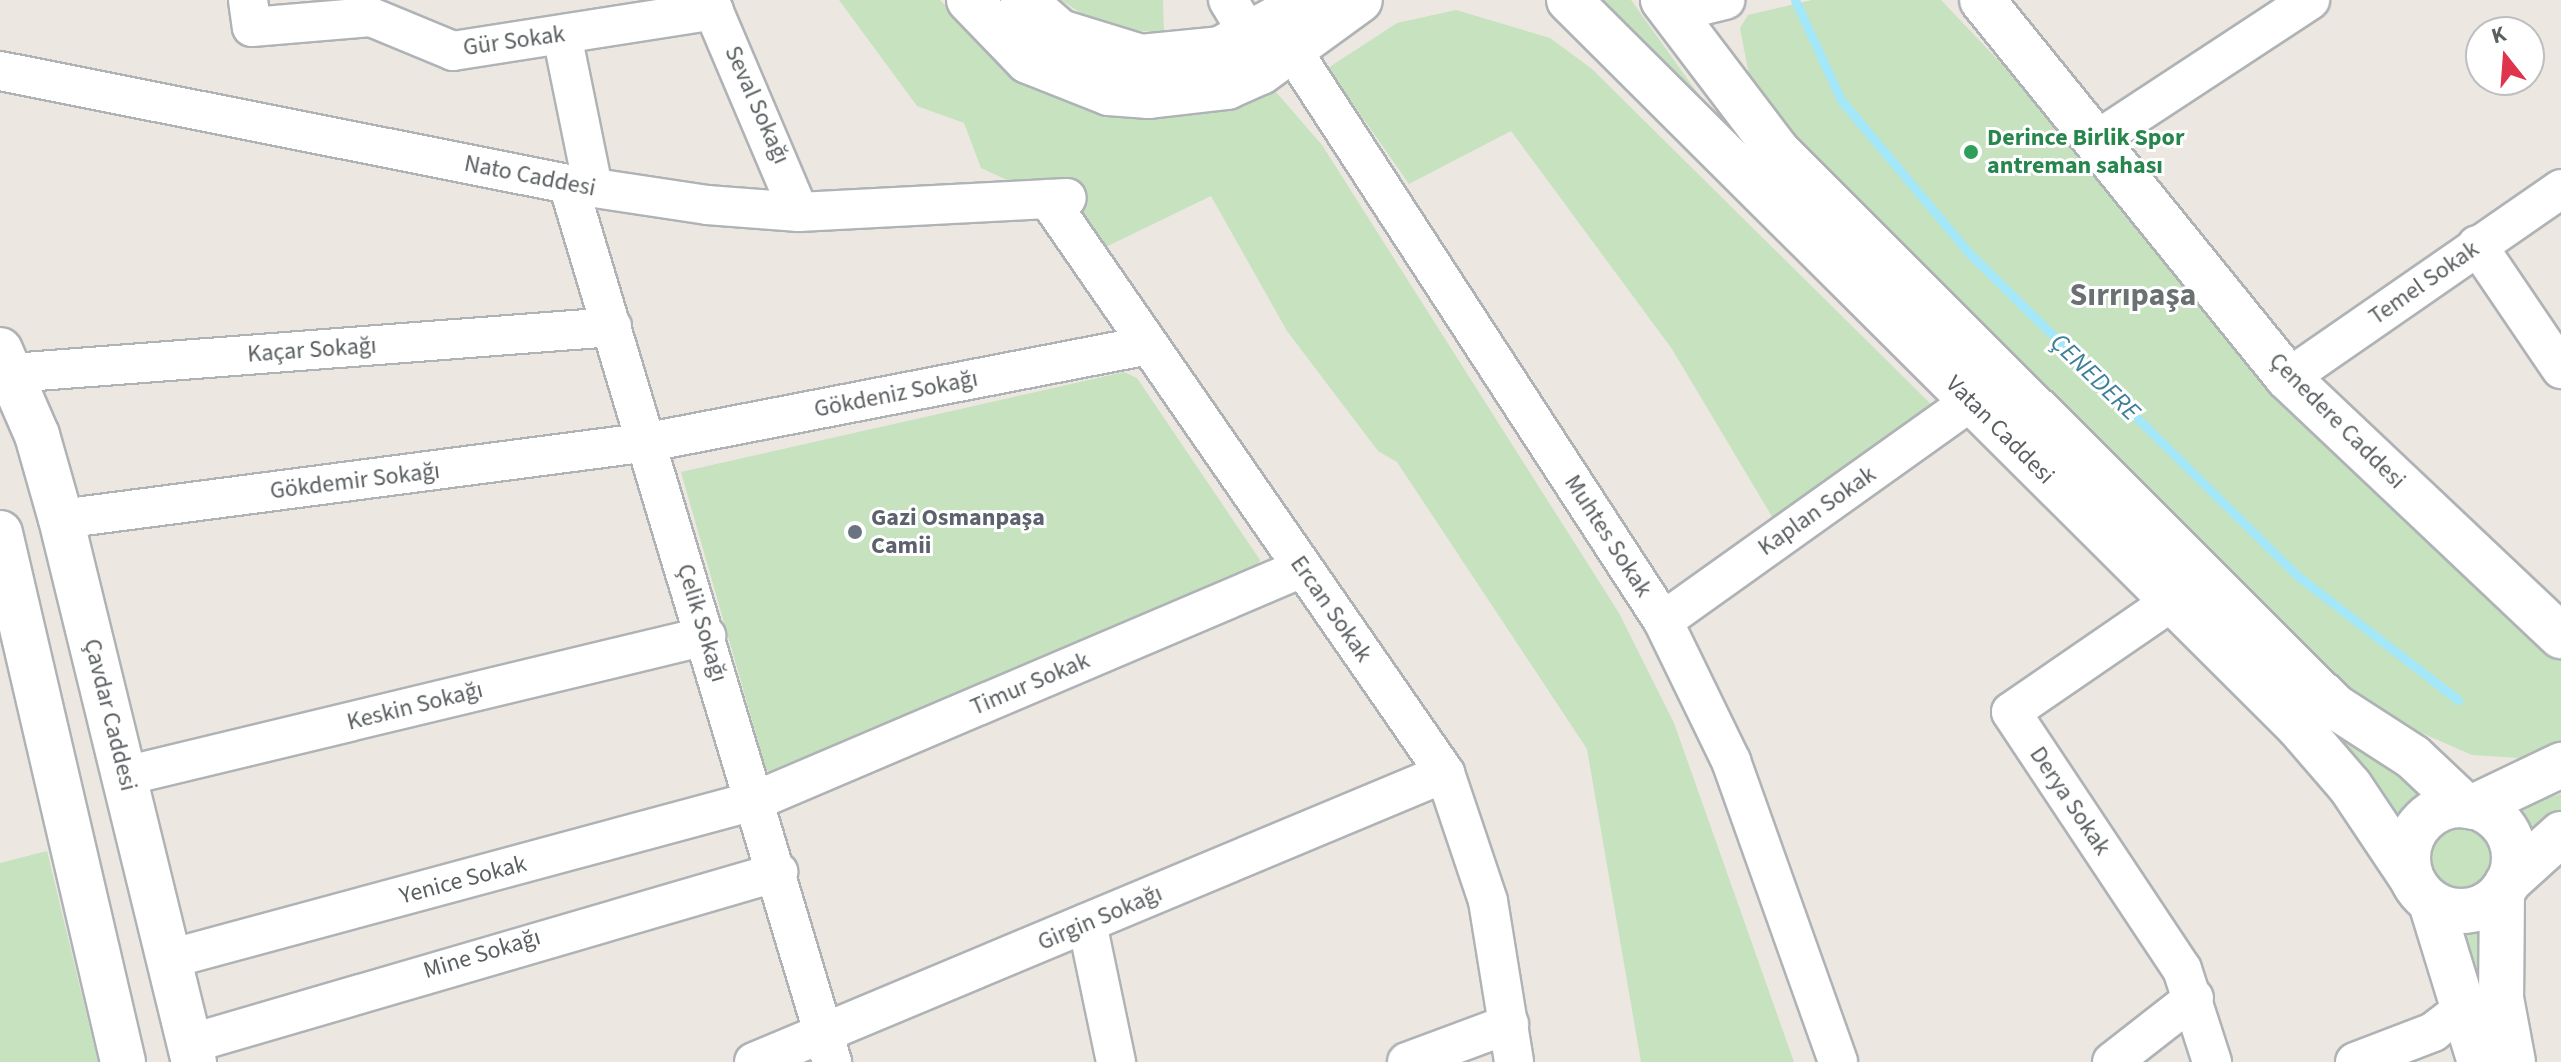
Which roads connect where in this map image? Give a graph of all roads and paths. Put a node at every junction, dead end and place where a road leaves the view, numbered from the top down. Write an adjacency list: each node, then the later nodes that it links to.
1 (248, 0): 12 (street, Gür Sokak)
2 (969, 0): 14 (main road)
3 (1023, 0): 13 (main road)
4 (1228, 0): 13 (street)
5 (1569, 0): 28 (main road, Vatan Caddesi)
6 (1725, 0): 11 (street)
7 (1982, 0): 16 (main road, Çenedere Caddesi)
8 (2310, 0): 16 (street)
9 (1349, 4): 13 (main road); 14 (main road)
10 (711, 5): 12 (street, Gür Sokak); 20 (street, Seval Sokağı)
11 (1668, 6): 41 (main road, Vatan Caddesi)
12 (562, 35): 17 (street, Çelik Sokağı)
13 (1251, 38)
14 (1294, 53): 34 (street, Muhtes Sokak)
15 (0, 71): 17 (street, Nato Caddesi)
16 (2097, 140): 27 (main road, Çenedere Caddesi)
17 (580, 186): 20 (street, Nato Caddesi); 23 (street, Çelik Sokağı)
18 (2561, 189): 21 (street, Temel Sokak)
19 (1057, 199): 20 (street, Nato Caddesi); 24 (street, Ercan Sokak)
20 (799, 212)
21 (2477, 245): 26 (street); 27 (street, Temel Sokak)
22 (0, 327): 25 (main road, Çavdar Caddesi)
23 (612, 327): 25 (street, Kaçar Sokağı); 29 (street, Çelik Sokağı)
24 (1144, 346): 29 (street, Gökdeniz Sokağı); 32 (street, Ercan Sokak)
25 (6, 362): 30 (main road, Çavdar Caddesi)
26 (2561, 369)
27 (2288, 378): 36 (main road, Çenedere Caddesi)
28 (1971, 401): 33 (main road, Vatan Caddesi); 34 (street, Kaplan Sokak)
29 (649, 442): 30 (street, Gökdemir Sokağı); 35 (street, Çelik Sokağı)
30 (61, 519): 39 (main road, Çavdar Caddesi)
31 (0, 533): 53 (main road)
32 (1302, 568): 38 (street, Ercan Sokak); 40 (street, Timur Sokak)
33 (2171, 602): 45 (main road, Vatan Caddesi); 48 (street, Derya Sokak)
34 (1663, 621): 58 (street, Muhtes Sokak)
35 (706, 636): 39 (street, Keskin Sokağı); 40 (street, Çelik Sokağı)
36 (2561, 636)
37 (2561, 765): 41 (main road)
38 (1445, 773): 46 (street, Girgin Sokağı); 50 (street, Ercan Sokak)
39 (125, 776): 47 (main road, Çavdar Caddesi)
40 (757, 800): 43 (street, Çelik Sokağı); 47 (street, Yenice Sokak)
41 (2469, 806): 44 (main road, Vatan Caddesi); 45 (main road, Vatan Caddesi)
42 (2561, 834): 44 (main road)
43 (778, 872): 51 (street, Çelik Sokağı); 52 (street, Mine Sokağı)
44 (2505, 887): 45 (main road); 63 (main road, Vatan Caddesi)
45 (2421, 890): 49 (main road, Vatan Caddesi)
46 (1087, 923): 51 (street, Girgin Sokağı); 55 (street)
47 (169, 959): 52 (main road, Çavdar Caddesi)
48 (2194, 998): 59 (street); 60 (street, Derya Sokak)
49 (2467, 1006): 61 (street); 62 (main road, Vatan Caddesi)
50 (1509, 1024): 56 (street); 57 (street, Ercan Sokak)
51 (828, 1050): 54 (street, Girgin Sokağı)
52 (192, 1053)
53 (123, 1062)
54 (754, 1062)
55 (1116, 1062)
56 (1407, 1062)
57 (1514, 1062)
58 (1838, 1062)
59 (2112, 1062)
60 (2212, 1062)
61 (2355, 1062)
62 (2480, 1062)
63 (2513, 1062)

